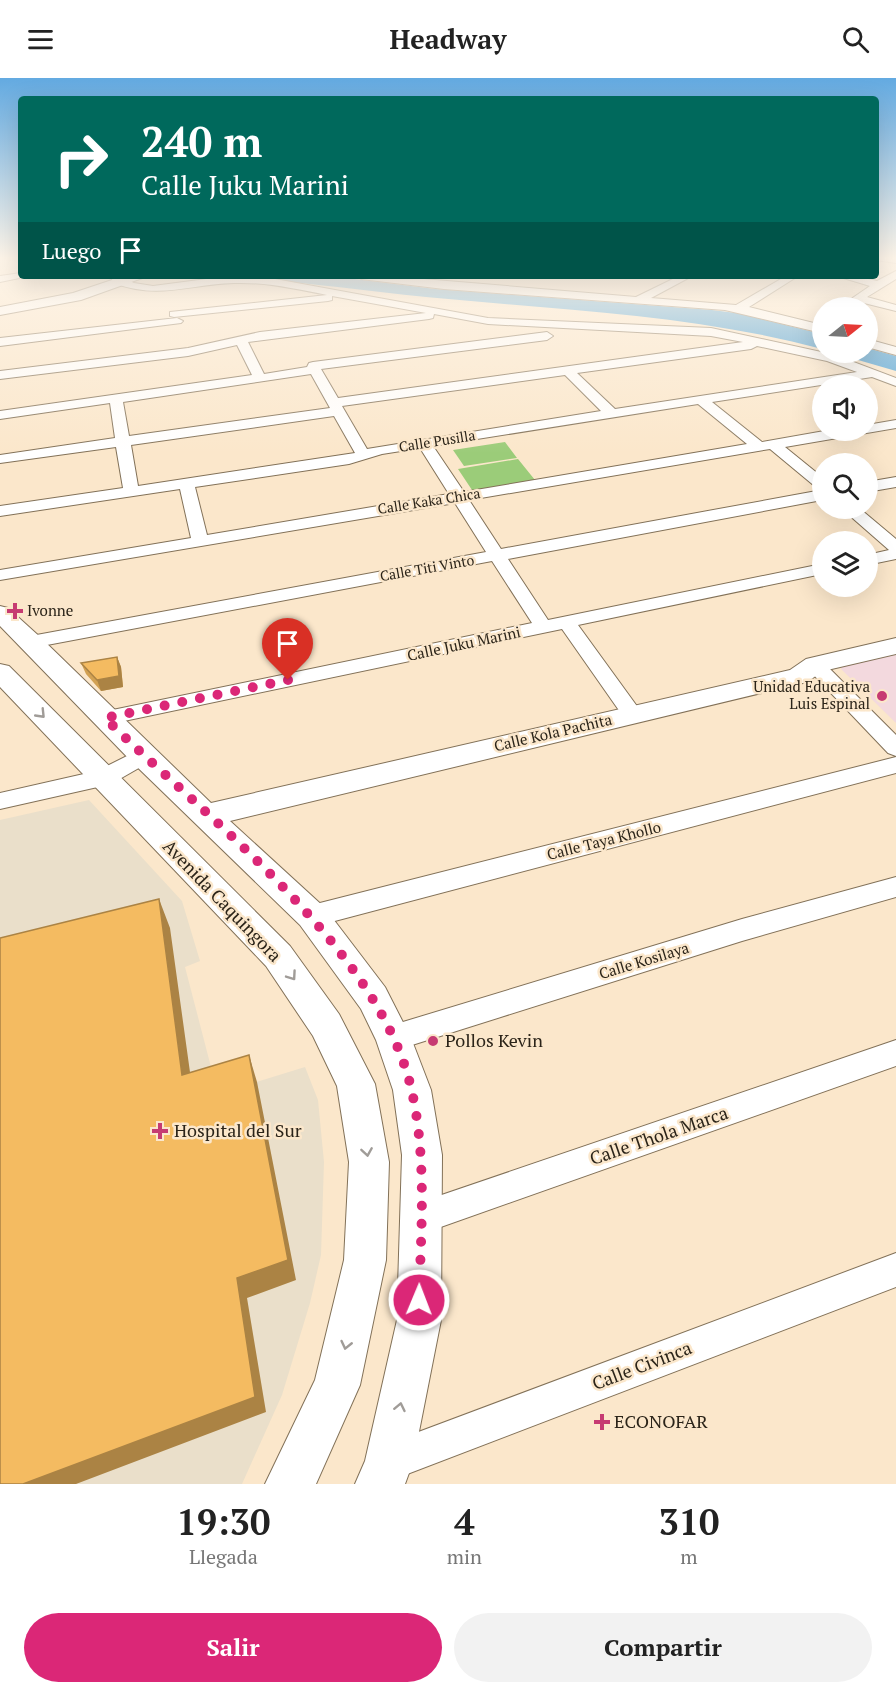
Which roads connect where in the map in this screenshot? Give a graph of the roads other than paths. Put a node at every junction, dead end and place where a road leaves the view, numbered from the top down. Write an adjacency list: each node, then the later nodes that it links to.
1 (142, 323): 7 (street)
2 (178, 323): 8 (street)
3 (370, 323): 6 (street)
4 (505, 323): 5 (street)
5 (577, 327): 9 (street); 12 (street)
6 (241, 340): 8 (street); 17 (street)
7 (0, 342)
8 (186, 343): 16 (street)
9 (764, 343): 13 (street); 14 (street)
10 (878, 346): 11 (street)
11 (896, 351)
12 (315, 368): 17 (street); 22 (street)
13 (567, 370): 22 (street); 23 (street)
14 (875, 373): 18 (street); 20 (street, Calle Pusilla)
15 (0, 375): 16 (street)
16 (69, 377): 21 (street)
17 (260, 379): 19 (street)
18 (896, 382)
19 (116, 400): 21 (street); 28 (street)
20 (701, 400): 23 (street, Calle Pusilla); 30 (street)
21 (72, 406): 24 (street)
22 (336, 407): 28 (street); 31 (street)
23 (612, 414): 29 (street, Calle Pusilla)
24 (0, 415)
25 (896, 424): 26 (street)
26 (878, 427)
27 (812, 438): 30 (street, Calle Kaka Chica)
28 (124, 442): 32 (street); 37 (street)
29 (424, 443): 31 (street, Calle Pusilla); 38 (street)
30 (766, 445): 33 (street); 38 (street, Calle Kaka Chica)
31 (364, 456): 35 (street, Calle Pusilla)
32 (0, 459)
33 (812, 478)
34 (896, 482): 36 (street)
35 (186, 483): 37 (street, Calle Pusilla); 42 (street)
36 (878, 485)
37 (131, 491): 40 (street, Calle Pusilla)
38 (457, 496): 42 (street, Calle Kaka Chica); 45 (street)
39 (812, 497): 45 (street, Calle Titi Vinto)
40 (0, 511)
41 (862, 519): 43 (street)
42 (200, 539): 48 (street, Calle Kaka Chica)
43 (896, 548)
44 (896, 554): 46 (street)
45 (498, 556): 51 (street); 52 (street, Calle Titi Vinto)
46 (878, 558)
47 (812, 571): 50 (street, Calle Juku Marini)
48 (0, 575)
49 (0, 613): 52 (street)
50 (567, 623): 51 (street, Calle Juku Marini); 56 (street)
51 (544, 628): 57 (street, Calle Juku Marini)
52 (32, 642): 57 (street)
53 (896, 646): 54 (street, Calle Kola Pachita)
54 (815, 665): 56 (street, Calle Kola Pachita); 58 (street)
55 (0, 672): 61 (street, Avenida Caquingora, one-way to 61)
56 (632, 714): 63 (street, Calle Kola Pachita)
57 (105, 718): 59 (street)
58 (896, 748)
59 (144, 756): 61 (street); 63 (street)
60 (896, 765): 65 (street, Calle Taya Khollo)
61 (104, 778): 62 (street); 71 (street, Avenida Caquingora, one-way to 71)
62 (0, 801)
63 (207, 815): 65 (street)
64 (896, 887): 66 (street, Calle Kosilaya)
65 (312, 916): 66 (street)
66 (393, 1038): 68 (street)
67 (896, 1053): 68 (street, Calle Thola Marca)
68 (421, 1218): 70 (street, one-way to 68)
69 (896, 1270): 70 (street, Calle Civinca)
70 (385, 1473)
71 (290, 1484)

